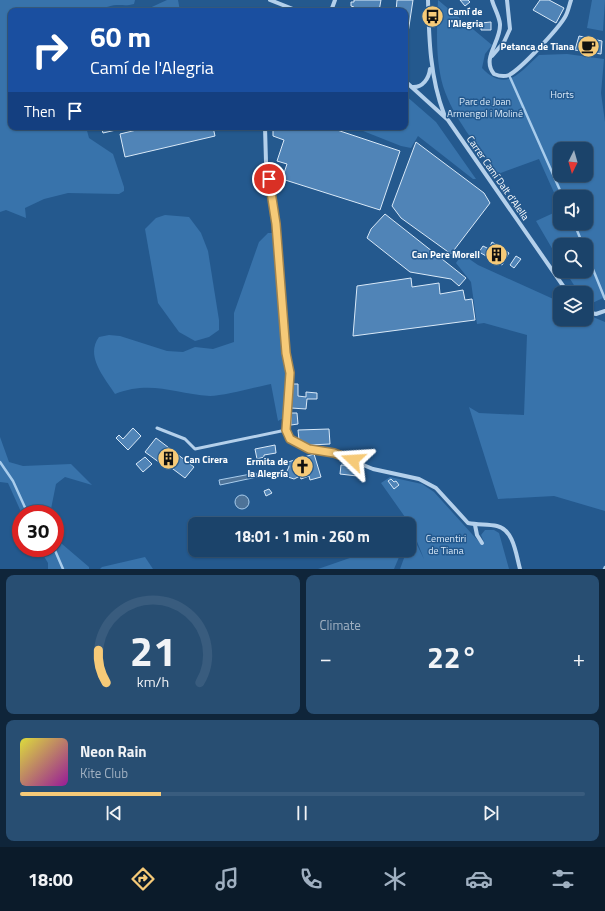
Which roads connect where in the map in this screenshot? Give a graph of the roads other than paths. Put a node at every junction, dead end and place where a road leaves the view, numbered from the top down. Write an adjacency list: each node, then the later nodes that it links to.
1 (270, 0): 6 (street)
2 (428, 0): 8 (street)
3 (492, 0): 7 (street)
4 (507, 0): 7 (street)
5 (571, 0): 7 (street)
6 (287, 8)
7 (490, 58)
8 (431, 66): 10 (street); 11 (street)
9 (408, 84): 10 (street, Carrer Camí Dalt d'Alella)
10 (412, 87): 11 (street, Carrer Camí Dalt d'Alella)
11 (445, 117): 13 (street, Carrer Camí Dalt d'Alella)
12 (264, 130): 17 (street)
13 (563, 286)
14 (604, 311): 15 (street)
15 (593, 313)
16 (158, 428): 17 (lane)
17 (286, 430): 18 (street)
18 (475, 524): 19 (street); 20 (street)
19 (482, 544)
20 (520, 569)

